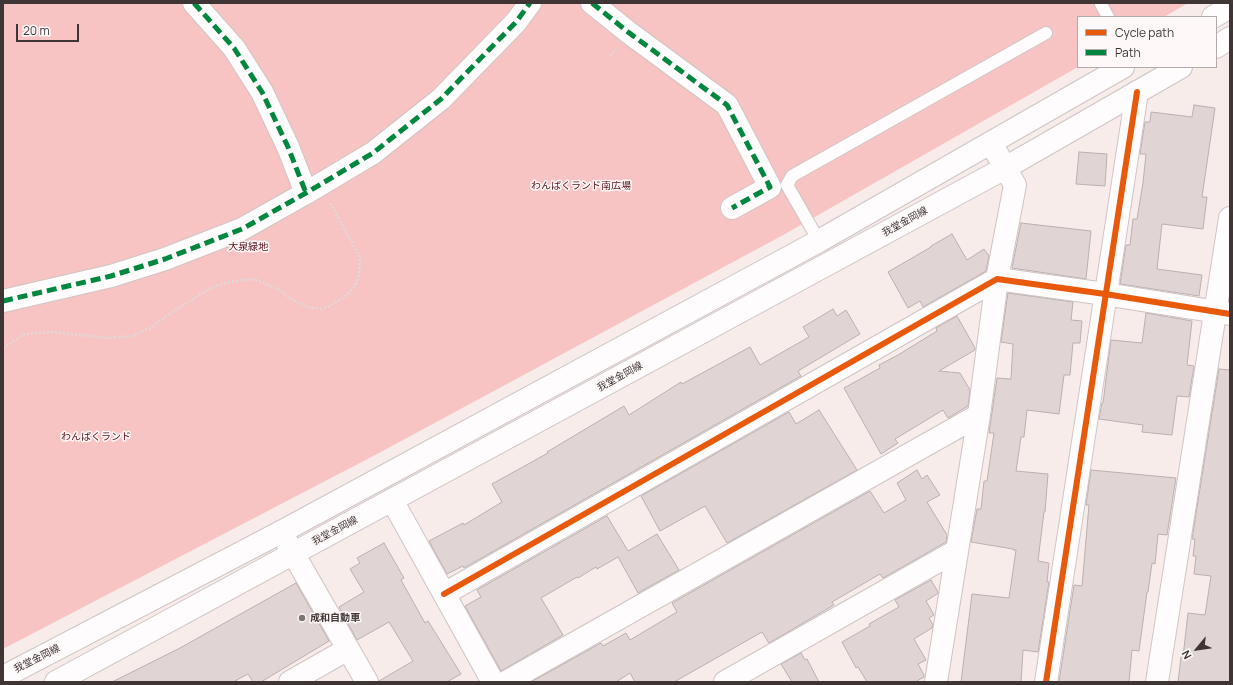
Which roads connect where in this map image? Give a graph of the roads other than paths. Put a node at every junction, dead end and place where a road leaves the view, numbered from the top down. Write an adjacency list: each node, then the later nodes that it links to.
1 (194, 3): 16 (street)
2 (530, 3): 16 (street)
3 (592, 3): 17 (street)
4 (1101, 4): 6 (lane)
5 (1230, 8): 7 (street)
6 (1107, 16)
7 (1215, 16)
8 (1046, 34): 19 (lane)
9 (1230, 38): 10 (street)
10 (1217, 46)
11 (1121, 68): 14 (street, 我堂金岡線)
12 (1179, 68): 13 (street, 我堂金岡線)
13 (1137, 92): 15 (street, 我堂金岡線); 21 (street)
14 (991, 143): 15 (street); 19 (street, 我堂金岡線)
15 (1005, 168): 20 (street); 25 (street, 我堂金岡線)
16 (313, 189): 22 (street)
17 (732, 208)
18 (1230, 218): 23 (street)
19 (819, 241): 26 (street, 我堂金岡線)
20 (997, 279): 21 (street); 24 (street); 29 (street)
21 (1105, 294): 23 (street); 39 (street)
22 (3, 301)
23 (1222, 313): 40 (street)
24 (979, 415): 27 (street); 36 (street)
25 (392, 500): 28 (street, 我堂金岡線); 29 (street)
26 (281, 532): 28 (street); 31 (street, 我堂金岡線)
27 (956, 551): 37 (street); 38 (street)
28 (293, 554): 30 (street); 32 (street, 我堂金岡線)
29 (444, 594): 35 (street)
30 (348, 649): 33 (street); 34 (street)
31 (3, 677)
32 (56, 682)
33 (290, 682)
34 (367, 682)
35 (493, 682)
36 (506, 682)
37 (725, 682)
38 (936, 682)
39 (1046, 682)
40 (1157, 682)

